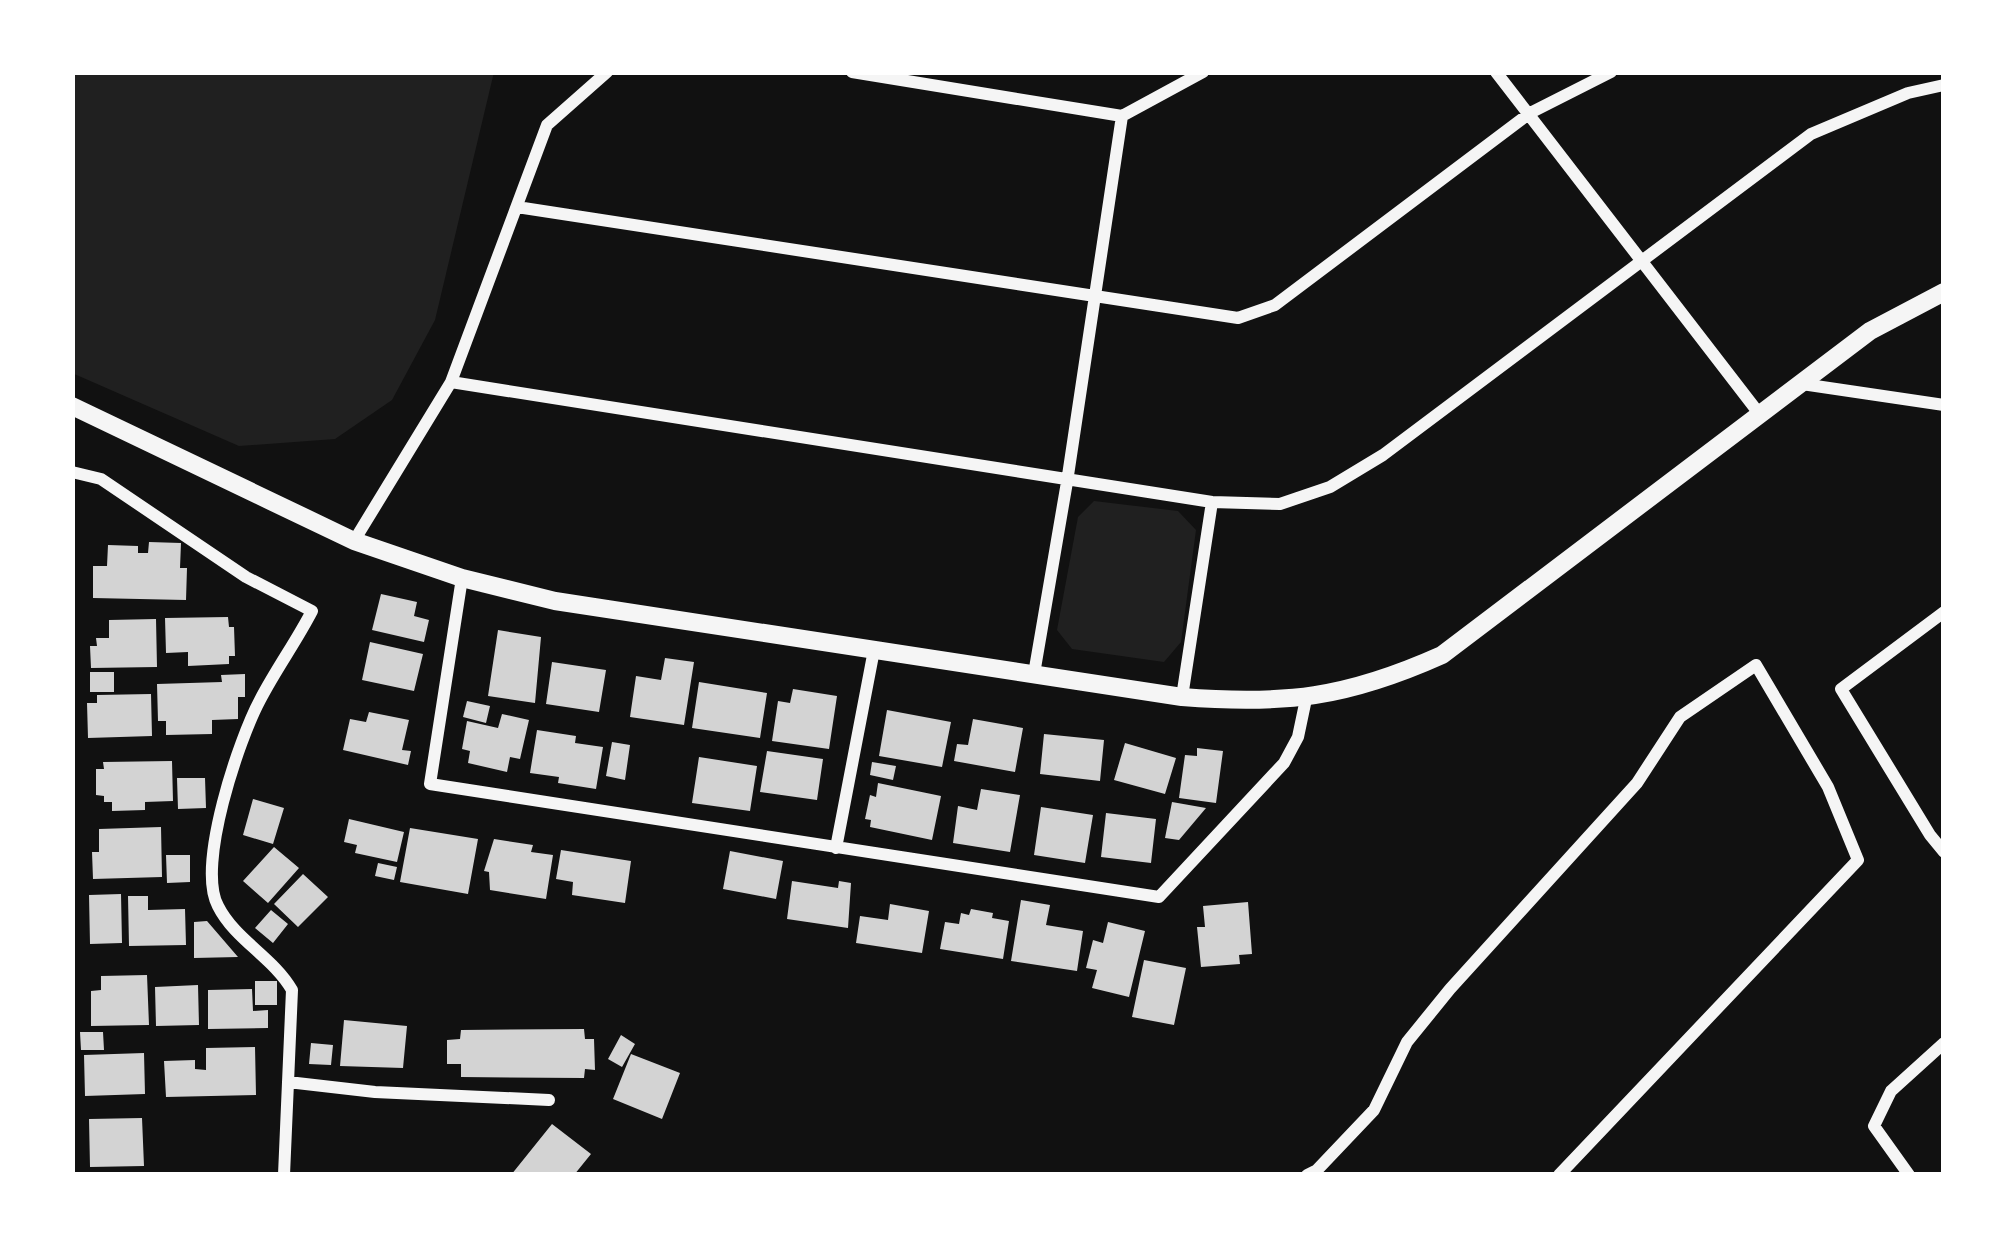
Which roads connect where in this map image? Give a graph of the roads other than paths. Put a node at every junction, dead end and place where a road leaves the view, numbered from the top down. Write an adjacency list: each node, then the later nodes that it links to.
1 (607, 72): 9 (street)
2 (852, 72): 8 (street)
3 (1203, 72): 8 (street)
4 (1496, 72): 7 (street)
5 (1611, 72): 7 (street)
6 (1944, 85): 10 (street)
7 (1530, 113): 10 (street); 12 (street)
8 (1122, 116): 12 (street)
9 (517, 207): 12 (street); 13 (street)
10 (1642, 260): 17 (street); 20 (street)
11 (1944, 292): 14 (street)
12 (1094, 295): 19 (street)
13 (451, 382): 19 (street); 21 (street)
14 (1802, 384): 15 (street); 17 (street)
15 (1944, 405)
16 (72, 406): 21 (street)
17 (1761, 416): 27 (street)
18 (72, 477): 31 (street)
19 (1067, 482): 20 (street); 25 (street)
20 (1212, 502): 26 (street)
21 (354, 541): 22 (street)
22 (462, 578): 24 (street); 28 (street)
23 (1944, 612): 29 (street)
24 (874, 650): 25 (street); 28 (street)
25 (1034, 674): 26 (street)
26 (1182, 697): 27 (street)
27 (1306, 699): 28 (street)
28 (836, 848)
29 (1944, 852)
30 (1944, 1043): 36 (street)
31 (288, 1082): 32 (street); 33 (street)
32 (550, 1100)
33 (284, 1175)
34 (1307, 1175): 35 (street)
35 (1559, 1175)
36 (1910, 1175)

